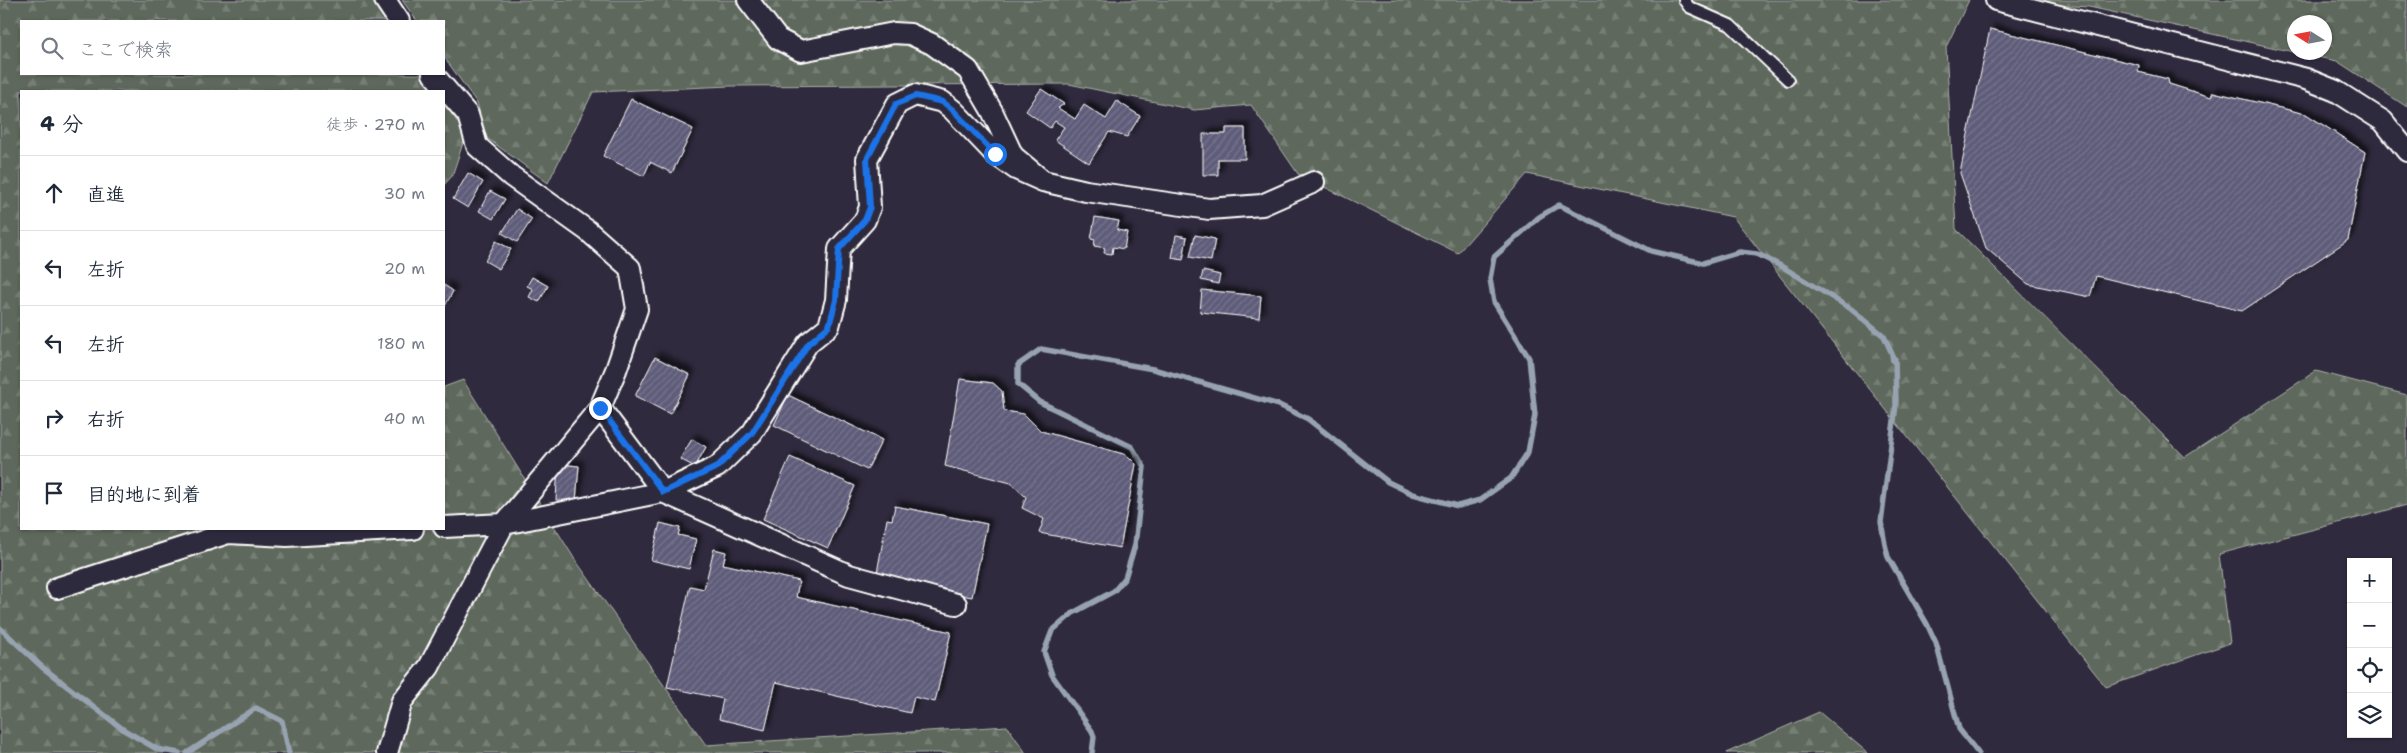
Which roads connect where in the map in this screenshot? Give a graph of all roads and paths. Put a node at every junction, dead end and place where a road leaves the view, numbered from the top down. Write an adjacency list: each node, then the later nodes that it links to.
1 (385, 0): 5 (street)
2 (748, 0): 9 (street)
3 (1684, 0): 7 (lane)
4 (1996, 0): 8 (street)
5 (398, 20)
6 (434, 75): 11 (street)
7 (1788, 80)
8 (2407, 150)
9 (1043, 181): 10 (street); 12 (street)
10 (1314, 182)
11 (600, 408): 12 (street); 13 (street)
12 (663, 492): 13 (street); 17 (street)
13 (504, 524): 14 (street); 18 (street)
14 (445, 527)
15 (396, 530): 16 (street)
16 (57, 588)
17 (956, 604)
18 (387, 753)

